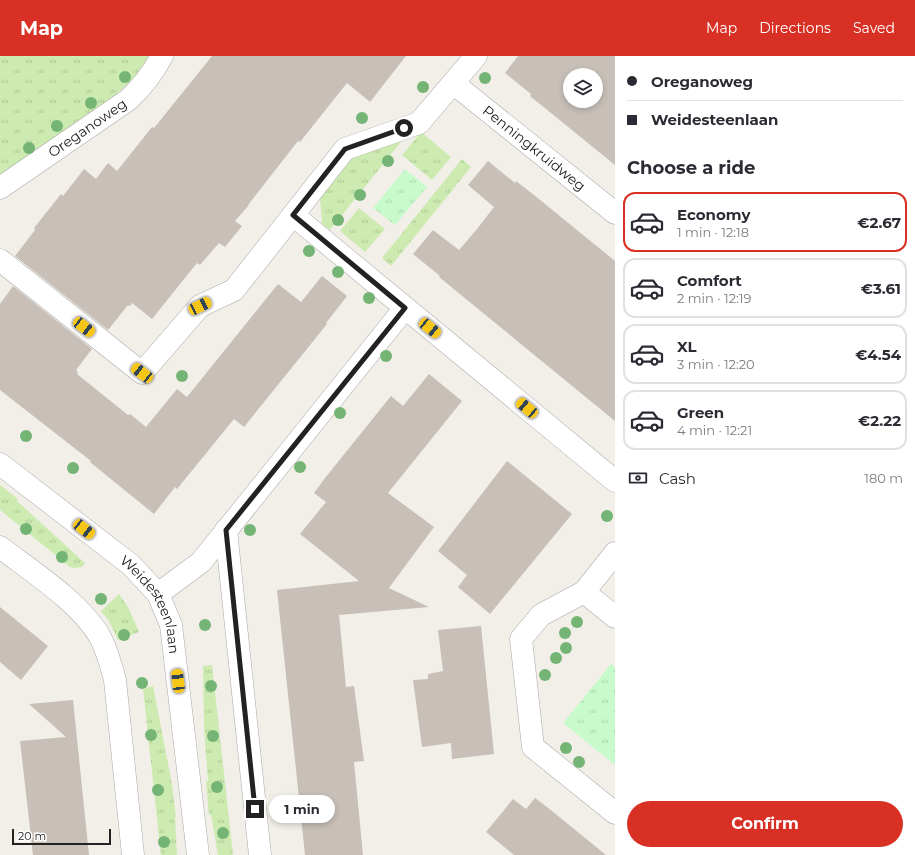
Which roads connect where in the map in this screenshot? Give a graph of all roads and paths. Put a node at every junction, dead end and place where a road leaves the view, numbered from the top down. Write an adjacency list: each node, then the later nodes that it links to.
1 (162, 56): 4 (street, Oreganoweg)
2 (476, 56): 3 (street)
3 (453, 82): 5 (street, Penningkruidweg); 6 (street)
4 (0, 188)
5 (615, 213)
6 (293, 215): 7 (street); 8 (street)
7 (0, 260)
8 (405, 308): 10 (street); 11 (street)
9 (0, 464): 15 (street, Weidesteenlaan)
10 (615, 481)
11 (226, 530): 15 (street); 20 (street)
12 (0, 547): 18 (street)
13 (615, 553): 14 (street)
14 (584, 592): 16 (street); 17 (street)
15 (158, 594): 19 (street, Weidesteenlaan)
16 (615, 617)
17 (615, 813)
18 (133, 855)
19 (198, 855)
20 (260, 855)

